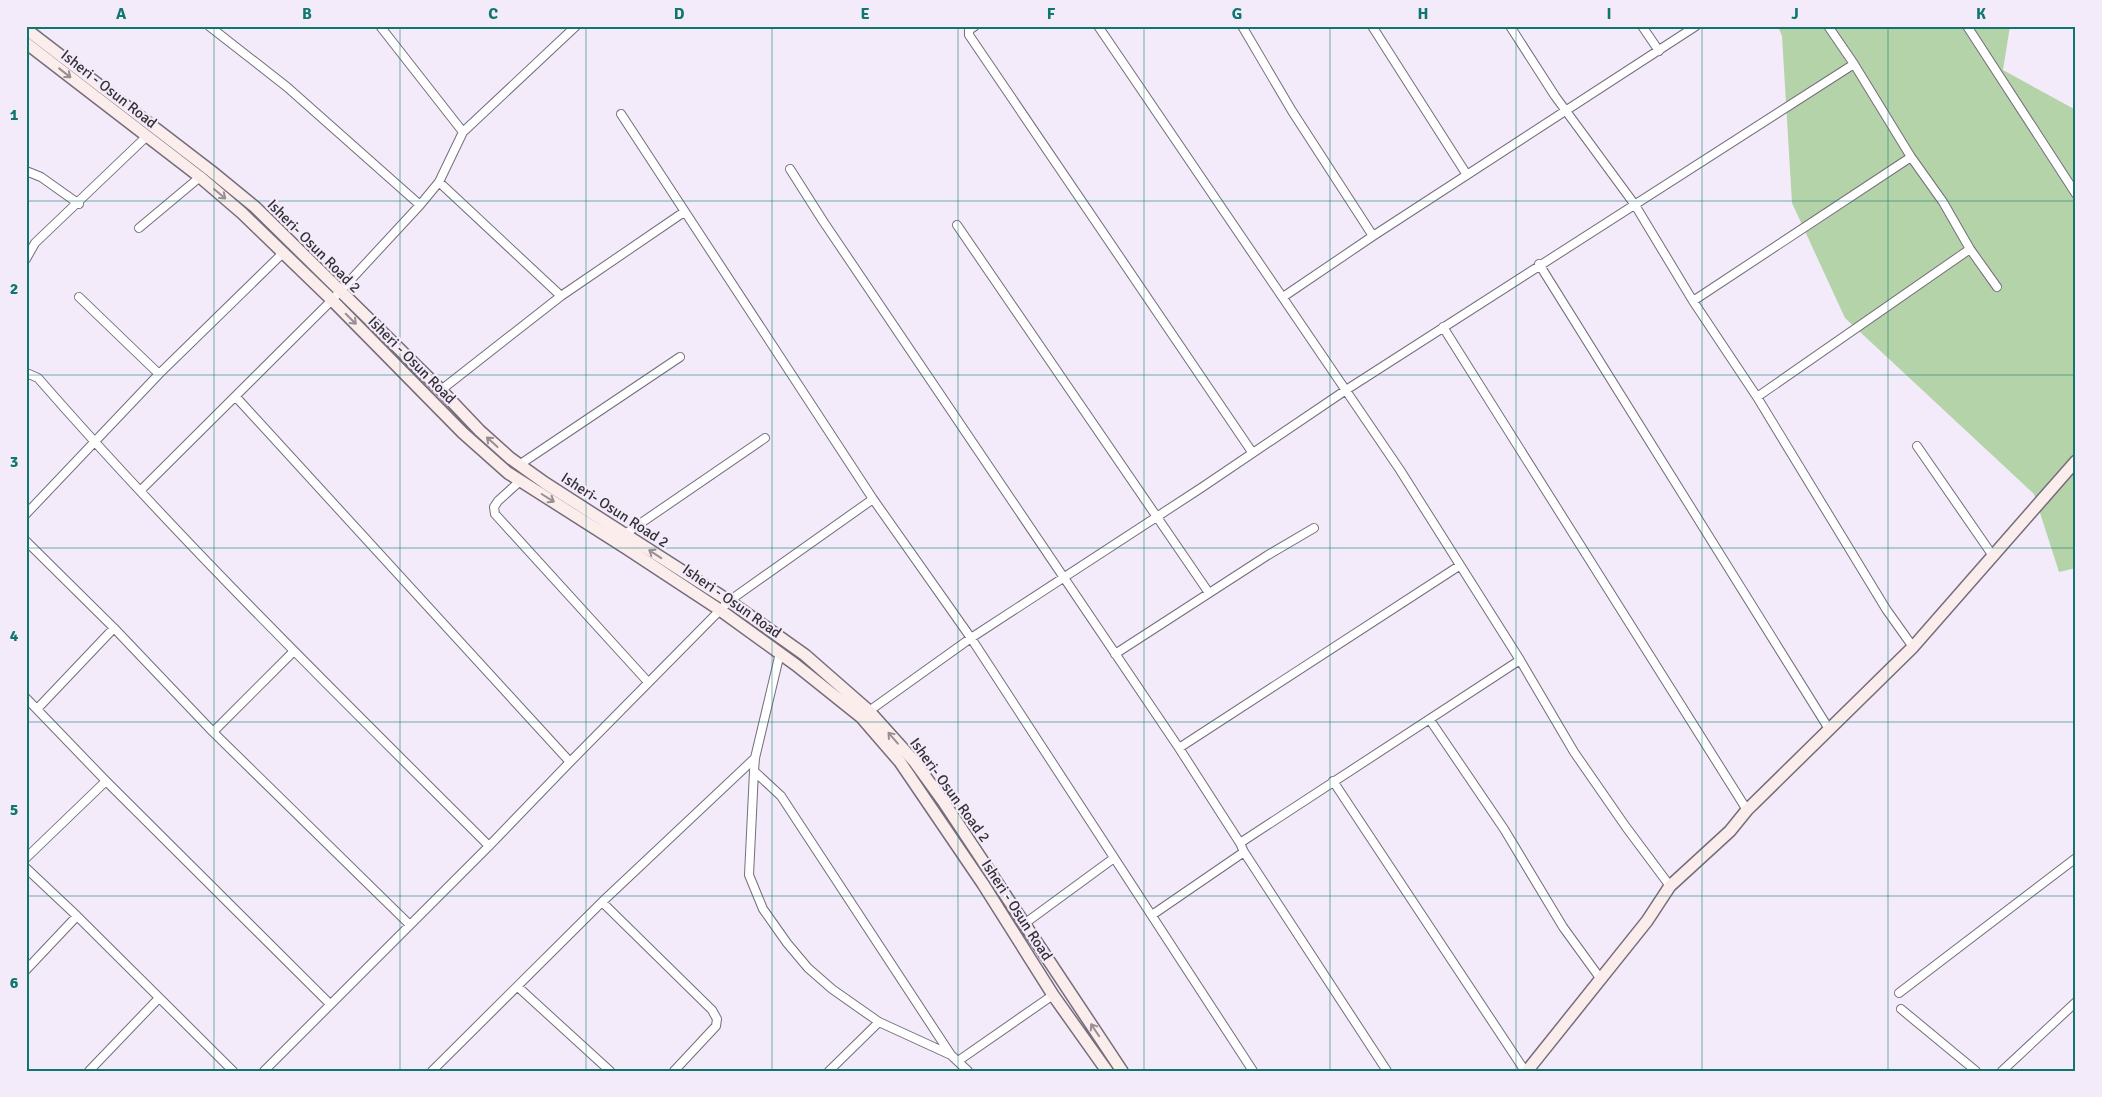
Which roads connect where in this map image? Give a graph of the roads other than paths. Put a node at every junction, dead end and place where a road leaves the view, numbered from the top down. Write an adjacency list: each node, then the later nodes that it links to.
1 (209, 26): 29 (street)
2 (380, 26): 19 (street)
3 (576, 26): 19 (street)
4 (975, 26): 58 (street)
5 (1098, 26): 45 (street)
6 (1242, 26): 34 (street)
7 (1372, 26): 24 (street)
8 (1510, 26): 17 (street)
9 (1642, 26): 15 (street)
10 (1696, 26): 15 (street)
11 (1828, 26): 16 (street)
12 (1967, 26): 27 (street)
13 (26, 30): 42 (main road, Isheri- Osun Road 2)
14 (26, 43): 20 (main road, Isheri - Osun Road, one-way to 20)
15 (1659, 51): 17 (street)
16 (1854, 64): 21 (street); 30 (street)
17 (1568, 110): 24 (street); 30 (street)
18 (620, 114): 31 (street)
19 (463, 132): 26 (street)
20 (146, 137): 25 (main road, Isheri - Osun Road); 28 (street)
21 (1911, 157): 37 (street); 46 (street)
22 (790, 169): 71 (street)
23 (26, 171): 28 (street)
24 (1467, 175): 34 (street)
25 (200, 177): 33 (street); 38 (main road, Isheri - Osun Road, one-way to 38)
26 (439, 182): 29 (street); 43 (street)
27 (2076, 194)
28 (79, 204): 36 (street)
29 (420, 205): 42 (street)
30 (1635, 205): 40 (street); 46 (street)
31 (684, 212): 43 (street); 63 (street)
32 (957, 225): 65 (street)
33 (139, 228)
34 (1373, 236): 45 (street)
35 (26, 238): 36 (street)
36 (35, 243): 39 (street)
37 (1970, 249): 41 (street); 54 (street)
38 (284, 252): 42 (main road, Isheri - Osun Road); 49 (street)
39 (26, 259)
40 (1539, 264): 47 (street); 87 (street)
41 (1997, 287)
42 (336, 296): 51 (main road, Isheri- Osun Road 2); 53 (street); 61 (main road, Isheri - Osun Road, one-way to 61)
43 (561, 296): 51 (street)
44 (79, 297): 49 (street)
45 (1283, 297): 52 (street)
46 (1693, 301): 54 (street)
47 (1443, 327): 52 (street); 95 (street)
48 (680, 357): 60 (street)
49 (159, 374): 56 (street)
50 (26, 375): 56 (street)
51 (441, 390): 60 (main road, Isheri- Osun Road 2, one-way to 51)
52 (1346, 390): 58 (street); 70 (street)
53 (236, 397): 62 (street); 91 (street)
54 (1757, 397): 77 (street)
55 (765, 438): 67 (street)
56 (94, 442): 62 (street); 64 (street)
57 (1917, 446): 69 (street)
58 (1252, 452): 65 (street)
59 (2076, 461): 69 (main road)
60 (519, 465): 67 (main road, Isheri- Osun Road 2)
61 (520, 481): 74 (main road, Isheri - Osun Road, one-way to 74); 82 (street)
62 (140, 491): 78 (street)
63 (873, 500): 73 (street); 76 (street)
64 (26, 514)
65 (1156, 515): 71 (street); 72 (street)
66 (1314, 528): 72 (street)
67 (624, 534): 73 (main road, Isheri- Osun Road 2, one-way to 67)
68 (26, 541): 75 (street)
69 (1992, 556): 77 (main road)
70 (1459, 566): 81 (street); 89 (street)
71 (1063, 578): 76 (street); 80 (street)
72 (1209, 593): 80 (street)
73 (729, 601): 74 (street); 85 (main road, Isheri- Osun Road 2)
74 (720, 610): 79 (main road, Isheri - Osun Road); 82 (street)
75 (114, 628): 84 (street); 88 (street)
76 (971, 638): 85 (street); 100 (street)
77 (1913, 647): 87 (main road)
78 (294, 652): 88 (street); 97 (street)
79 (780, 653): 90 (street); 113 (main road, Isheri - Osun Road)
80 (1115, 654): 89 (street)
81 (1520, 660): 86 (street); 103 (street)
82 (648, 682): 91 (street)
83 (26, 698): 84 (street)
84 (38, 708): 93 (street)
85 (869, 711): 107 (main road, Isheri- Osun Road 2, one-way to 85)
86 (1430, 720): 94 (street); 110 (street)
87 (1829, 729): 95 (main road)
88 (213, 732): 108 (street)
89 (1179, 748): 96 (street)
90 (755, 758): 92 (street); 104 (street)
91 (570, 762): 97 (street)
92 (754, 771): 118 (street); 119 (street)
93 (106, 781): 99 (street); 116 (street)
94 (1333, 781): 96 (street); 135 (street)
95 (1746, 810): 103 (main road)
96 (1240, 843): 98 (street)
97 (490, 846): 108 (street)
98 (1244, 852): 105 (street); 134 (street)
99 (26, 858)
100 (1114, 858): 105 (street); 107 (street)
101 (2076, 858): 112 (street)
102 (26, 868): 106 (street)
103 (1670, 886): 110 (main road)
104 (602, 902): 111 (street); 128 (street)
105 (1152, 915): 133 (street)
106 (77, 916): 109 (street); 114 (street)
107 (1024, 924): 132 (main road, Isheri- Osun Road 2, one-way to 107)
108 (410, 925): 116 (street)
109 (26, 970)
110 (1600, 978): 135 (main road)
111 (518, 987): 121 (street); 127 (street)
112 (1899, 993)
113 (1053, 995): 120 (street); 131 (main road, Isheri - Osun Road)
114 (159, 998): 122 (street); 123 (street)
115 (2076, 1002): 137 (street)
116 (330, 1004): 124 (street)
117 (1902, 1008): 136 (street)
118 (879, 1022): 119 (street); 129 (street)
119 (951, 1055): 120 (street)
120 (958, 1062): 130 (street)
121 (439, 1064): 125 (street); 126 (street)
122 (89, 1071)
123 (232, 1071)
124 (264, 1071)
125 (432, 1071)
126 (446, 1071)
127 (610, 1071)
128 (674, 1071)
129 (829, 1071)
130 (968, 1071)
131 (1107, 1071)
132 (1122, 1071)
133 (1253, 1071)
134 (1386, 1071)
135 (1526, 1071)
136 (1976, 1071)
137 (2002, 1071)

